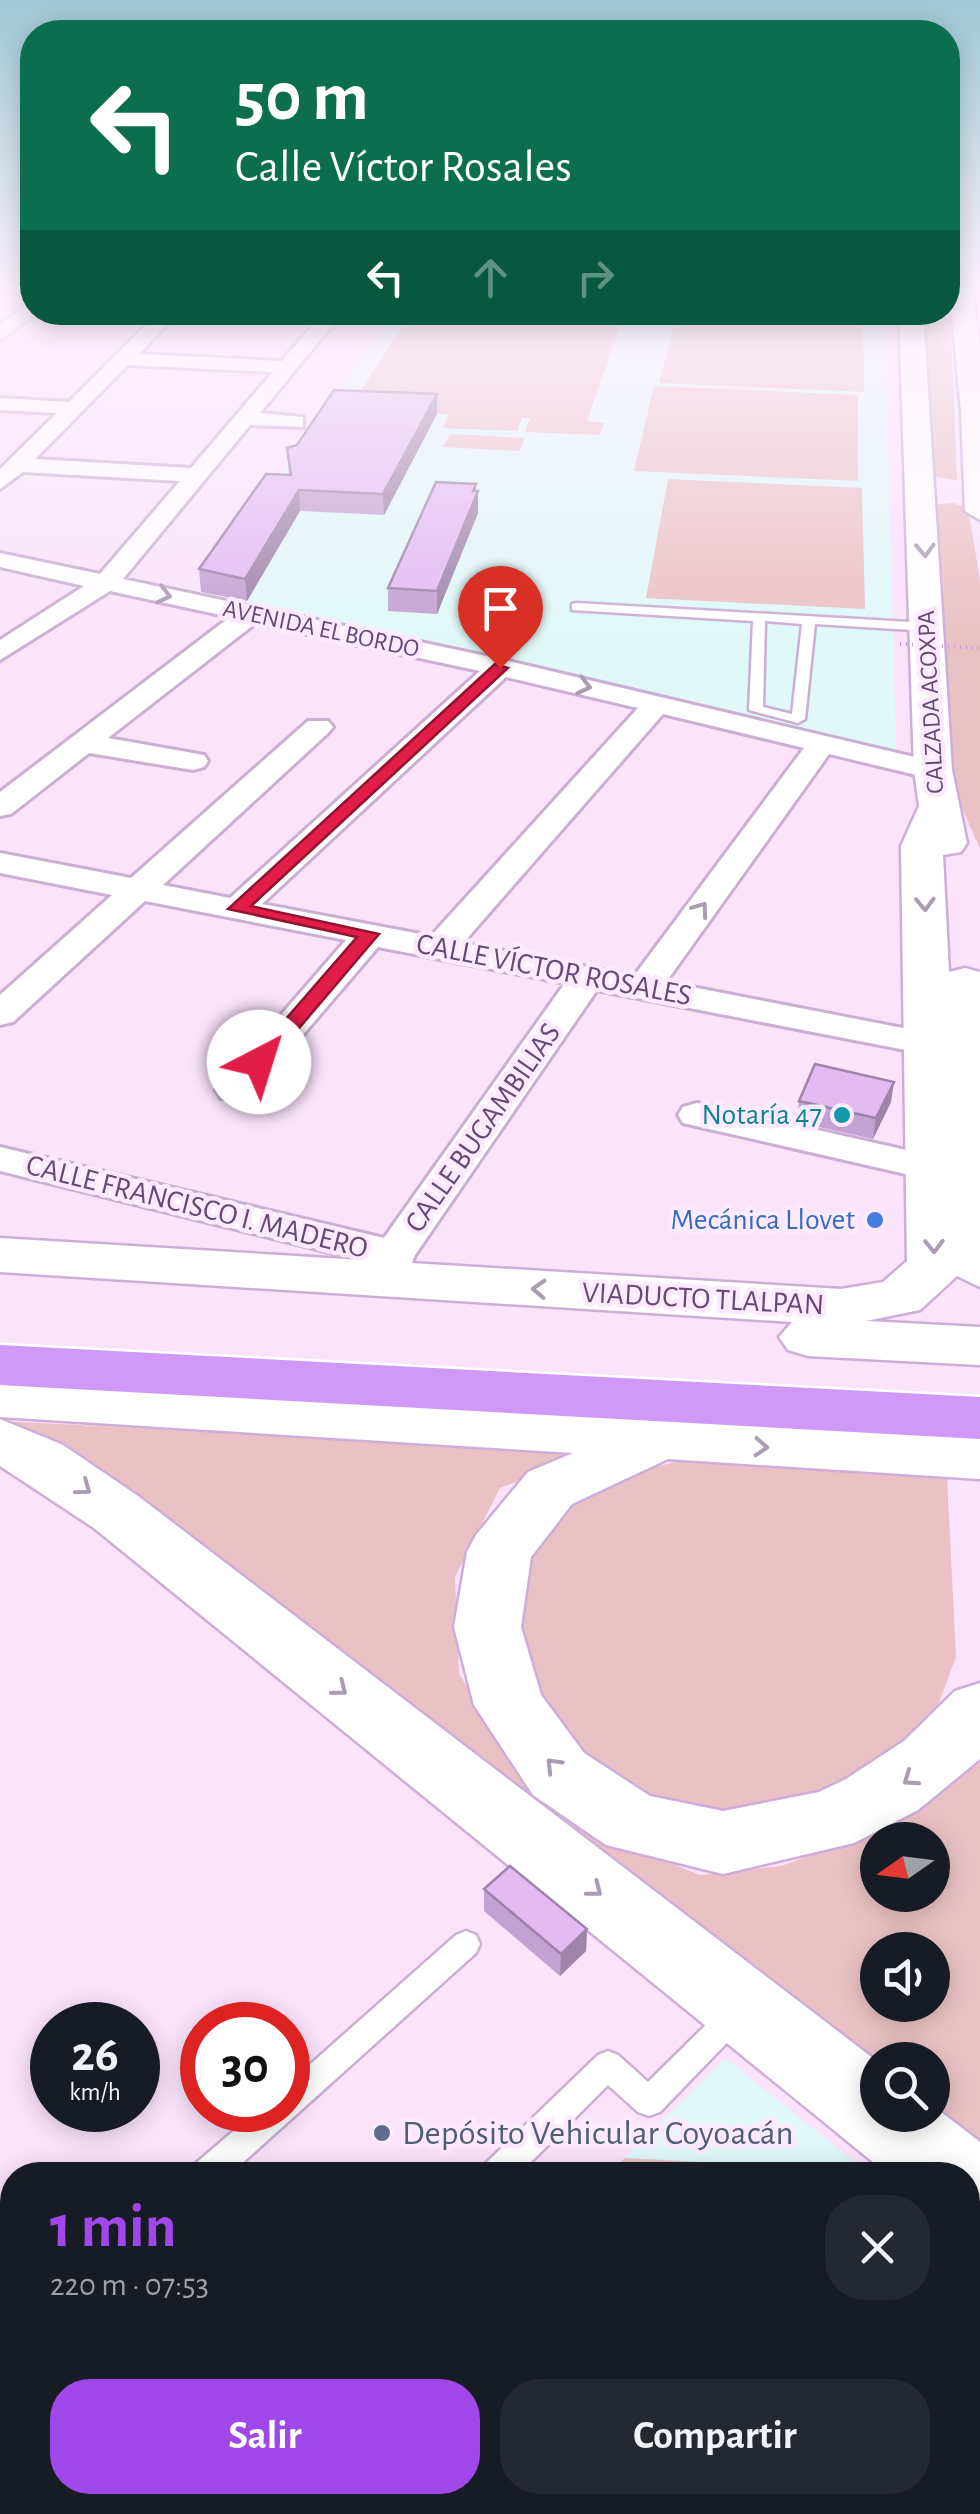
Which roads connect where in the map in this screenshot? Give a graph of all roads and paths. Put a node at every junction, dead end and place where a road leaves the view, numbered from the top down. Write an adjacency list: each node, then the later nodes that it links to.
1 (6, 404): 5 (street)
2 (78, 404): 5 (street)
3 (257, 404): 7 (street)
4 (917, 404): 12 (main road, CALZADA ACOXPA)
5 (74, 408): 9 (street)
6 (978, 411): 11 (main road)
7 (246, 418): 8 (street); 10 (street)
8 (295, 422)
9 (8, 473): 10 (street)
10 (196, 475): 14 (street)
11 (979, 486): 12 (main road)
12 (922, 490): 19 (main road, CALZADA ACOXPA, one-way to 19)
13 (0, 560): 14 (street, AVENIDA EL BORDO)
14 (106, 582): 16 (street, AVENIDA EL BORDO, one-way to 16); 21 (street)
15 (576, 607): 17 (lane)
16 (248, 615): 22 (street, AVENIDA EL BORDO); 26 (street)
17 (759, 617): 18 (lane); 18 (lane)
18 (809, 620): 19 (lane)
19 (914, 636): 20 (path, bridge); 28 (main road, CALZADA ACOXPA)
20 (980, 648)
21 (0, 652)
22 (500, 668): 23 (street, AVENIDA EL BORDO, one-way to 23); 32 (street)
23 (658, 703): 25 (street, AVENIDA EL BORDO); 34 (street)
24 (318, 727): 31 (street)
25 (824, 741): 28 (street, AVENIDA EL BORDO); 36 (street, one-way to 25)
26 (84, 743): 27 (street); 29 (street)
27 (192, 761)
28 (935, 790): 38 (main road, VIADUCTO TLALPAN, one-way to 38); 45 (main road, CALZADA ACOXPA)
29 (0, 808)
30 (0, 863): 31 (street, CALLE VÍCTOR ROSALES)
31 (138, 890): 32 (street, CALLE VÍCTOR ROSALES); 37 (street)
32 (237, 909): 33 (street, CALLE VÍCTOR ROSALES)
33 (370, 934): 34 (street, CALLE VÍCTOR ROSALES); 39 (street)
34 (440, 948): 35 (street, CALLE VÍCTOR ROSALES)
35 (587, 978): 36 (street, CALLE VÍCTOR ROSALES); 44 (street, CALLE BUGAMBILIAS)
36 (643, 988): 38 (street, CALLE VÍCTOR ROSALES)
37 (0, 1014)
38 (931, 1044): 42 (main road, VIADUCTO TLALPAN)
39 (235, 1090)
40 (696, 1115): 42 (street)
41 (0, 1160): 44 (street, CALLE FRANCISCO I. MADERO)
42 (932, 1168): 44 (main road, VIADUCTO TLALPAN, one-way to 44)
43 (10, 1255): 44 (main road, VIADUCTO TLALPAN); 47 (main road)
44 (390, 1268)
45 (980, 1268)
46 (0, 1330): 49 (highway)
47 (980, 1346)
48 (0, 1366): 51 (highway)
49 (980, 1382)
50 (0, 1397): 53 (main road)
51 (980, 1418)
52 (0, 1440): 57 (main road, one-way to 57)
53 (685, 1443): 54 (main road, one-way to 54); 55 (main road, one-way to 53)
54 (980, 1458)
55 (980, 1712)
56 (466, 1944): 58 (lane)
57 (743, 2006): 59 (main road); 63 (lane)
58 (310, 2083)
59 (860, 2100)
60 (255, 2132): 62 (lane)
61 (901, 2132): 64 (main road)
62 (221, 2162)
63 (509, 2162)
64 (939, 2162)

